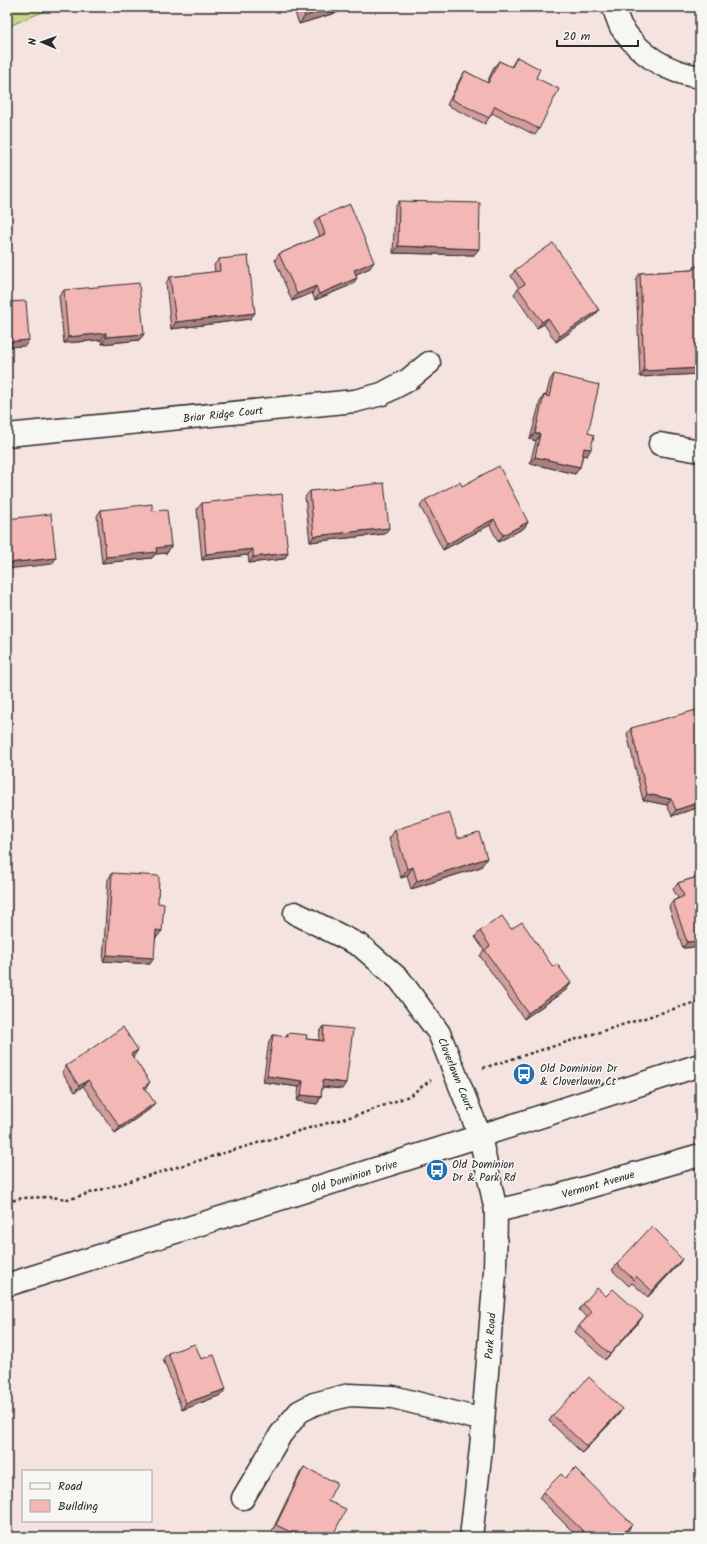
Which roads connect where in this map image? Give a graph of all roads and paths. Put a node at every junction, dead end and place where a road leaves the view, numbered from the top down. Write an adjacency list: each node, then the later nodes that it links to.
1 (613, 7): 2 (street)
2 (700, 77)
3 (429, 363): 4 (street, Briar Ridge Court)
4 (7, 435)
5 (660, 444): 6 (street)
6 (700, 451)
7 (295, 913): 12 (street, Cloverlawn Court)
8 (700, 1002): 10 (path)
9 (700, 1065): 12 (street, Old Dominion Drive)
10 (483, 1068)
11 (431, 1080): 14 (path)
12 (480, 1136): 15 (street, Park Road); 16 (street, Old Dominion Drive)
13 (700, 1155): 15 (street, Vermont Avenue)
14 (7, 1202)
15 (496, 1211): 17 (street, Park Road)
16 (7, 1285)
17 (484, 1420): 18 (street); 19 (street, Park Road)
18 (243, 1498)
19 (471, 1537)

